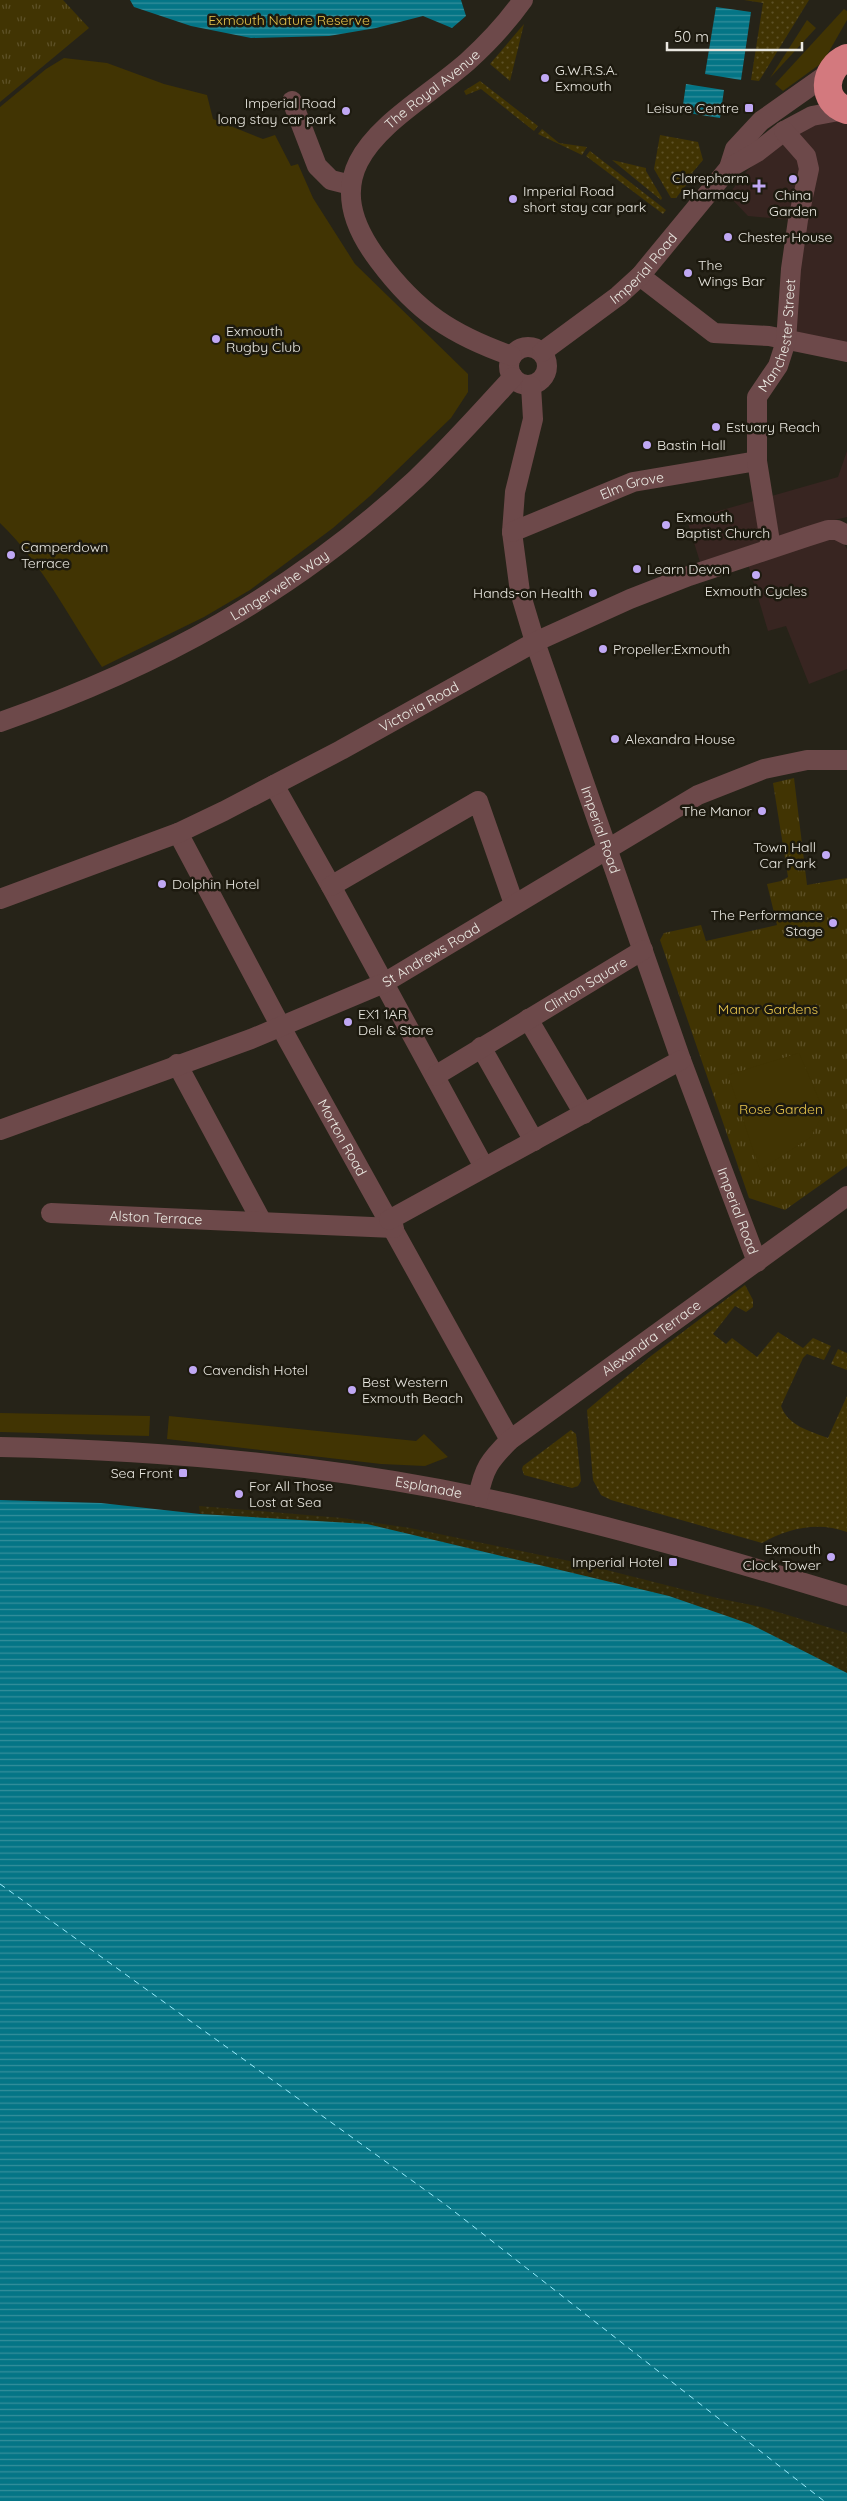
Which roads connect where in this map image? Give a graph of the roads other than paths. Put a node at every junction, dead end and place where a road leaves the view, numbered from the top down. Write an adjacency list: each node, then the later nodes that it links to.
1 (523, 0): 7 (street, The Royal Avenue)
2 (841, 59): 4 (highway); 6 (street, Imperial Road)
3 (292, 100): 7 (street)
4 (846, 110): 5 (street, Imperial Road)
5 (784, 131): 6 (street, Imperial Road); 9 (street, Manchester Street)
6 (729, 168): 8 (street, Imperial Road)
7 (352, 185): 12 (street, The Royal Avenue)
8 (640, 276): 9 (street); 10 (street, Imperial Road)
9 (786, 341): 11 (street); 15 (street, Manchester Street)
10 (542, 352): 12 (street); 14 (street)
11 (847, 352)
12 (512, 356): 13 (street)
13 (512, 377): 14 (street); 20 (street, Langerwehe Way)
14 (531, 386): 16 (street, Imperial Road)
15 (758, 461): 16 (street, Elm Grove); 18 (street, Manchester Street)
16 (512, 532): 19 (street, Imperial Road)
17 (846, 534): 18 (street, Victoria Road)
18 (771, 548): 19 (street, Victoria Road)
19 (535, 642): 22 (street, Victoria Road); 24 (street, Imperial Road)
20 (0, 722)
21 (847, 760): 24 (street, St Andrews Road)
22 (274, 785): 23 (street, Victoria Road); 25 (street)
23 (178, 833): 26 (street, Victoria Road); 31 (street, Morton Road)
24 (608, 849): 27 (street, St Andrews Road); 28 (street, Imperial Road)
25 (331, 886): 27 (street); 29 (street)
26 (0, 899)
27 (514, 904): 29 (street, St Andrews Road)
28 (643, 950): 30 (street, Clinton Square); 33 (street, Imperial Road)
29 (384, 983): 31 (street, St Andrews Road); 35 (street)
30 (528, 1018): 32 (street, Clinton Square); 36 (street, Clinton Square)
31 (282, 1026): 34 (street, St Andrews Road); 43 (street, Morton Road)
32 (481, 1047): 35 (street, Clinton Square); 38 (street)
33 (681, 1060): 36 (street); 44 (street, Imperial Road)
34 (177, 1064): 37 (street, St Andrews Road); 42 (street)
35 (435, 1076): 39 (street)
36 (584, 1114): 38 (street)
37 (0, 1130)
38 (534, 1141): 39 (street)
39 (484, 1167): 43 (street)
40 (847, 1196): 44 (street, Alexandra Terrace)
41 (51, 1213): 42 (street, Alston Terrace)
42 (262, 1222): 43 (street, Alston Terrace)
43 (391, 1224): 45 (street, Morton Road)
44 (757, 1262): 45 (street, Alexandra Terrace)
45 (510, 1440): 47 (street, Alexandra Terrace)
46 (0, 1447): 47 (street, Esplanade)
47 (478, 1497): 48 (street, Esplanade)
48 (847, 1596)

